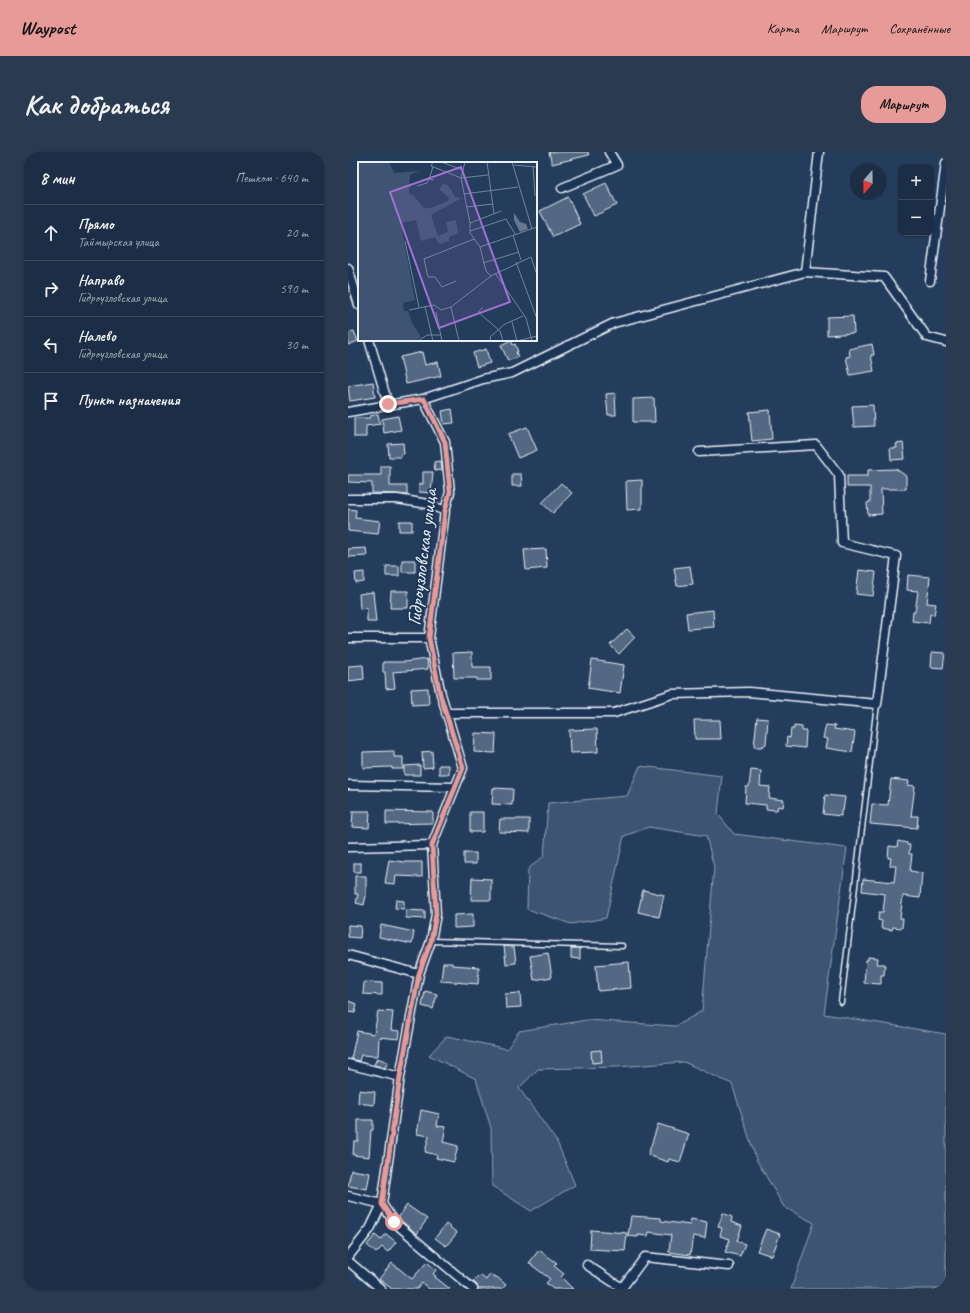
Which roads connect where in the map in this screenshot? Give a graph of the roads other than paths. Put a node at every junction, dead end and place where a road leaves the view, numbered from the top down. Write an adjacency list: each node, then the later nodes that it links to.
1 (609, 152): 4 (street)
2 (819, 152): 6 (street)
3 (946, 163): 7 (street)
4 (562, 188)
5 (348, 268): 8 (street)
6 (805, 272): 10 (street); 11 (street)
7 (930, 281)
8 (358, 303)
9 (369, 341): 12 (street)
10 (946, 342)
11 (424, 399): 12 (street); 16 (street, Гидроузловская улица)
12 (388, 404): 13 (street)
13 (348, 412)
14 (699, 452): 19 (street)
15 (348, 499): 16 (street)
16 (445, 511): 18 (street, Гидроузловская улица)
17 (348, 638): 18 (street)
18 (429, 638): 20 (street, Гидроузловская улица)
19 (877, 704): 20 (street); 29 (lane)
20 (446, 713): 22 (street, Гидроузловская улица)
21 (348, 785): 22 (street)
22 (455, 787): 23 (street, Гидроузловская улица)
23 (432, 845): 24 (street); 25 (street, Гидроузловская улица)
24 (348, 847)
25 (431, 941): 26 (lane); 28 (street, Гидроузловская улица)
26 (622, 946)
27 (348, 955): 28 (street)
28 (419, 974): 31 (street, Гидроузловская улица)
29 (841, 1002)
30 (348, 1064): 31 (street)
31 (400, 1077): 33 (street, Гидроузловская улица)
32 (348, 1196): 33 (street)
33 (382, 1204): 34 (street, Гидроузловская улица); 40 (street)
34 (348, 1258)
35 (348, 1261): 39 (street)
36 (587, 1265): 38 (street)
37 (729, 1266): 38 (street)
38 (621, 1288)
39 (381, 1289)
40 (473, 1289)

